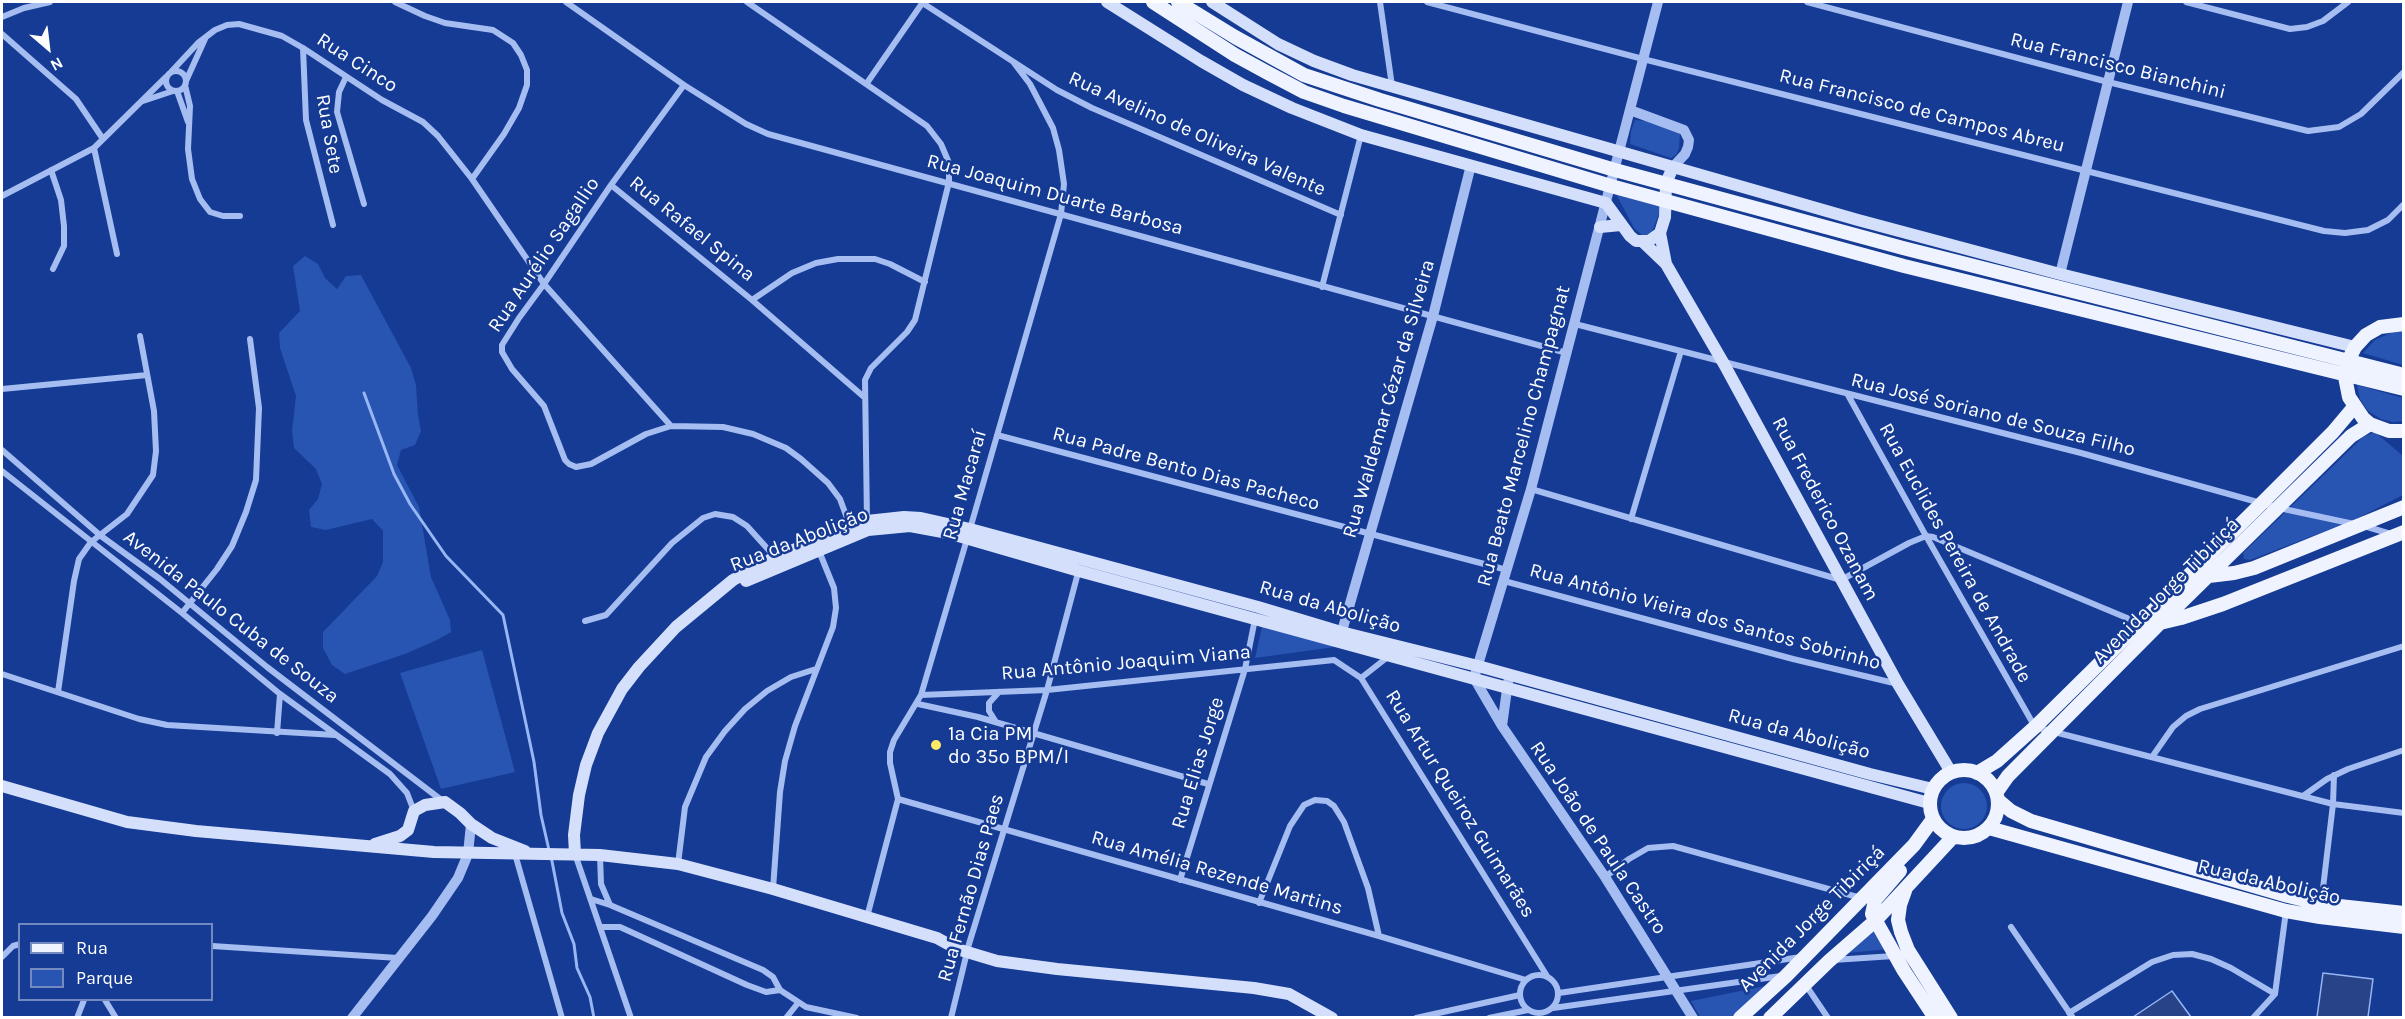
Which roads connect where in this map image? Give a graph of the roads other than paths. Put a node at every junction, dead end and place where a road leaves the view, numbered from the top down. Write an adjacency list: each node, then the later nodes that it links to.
1 (50, 2): 17 (street)
2 (395, 2): 44 (street)
3 (566, 2): 29 (street, Rua Joaquim Duarte Barbosa)
4 (747, 2): 28 (street)
5 (922, 2): 22 (street, Rua Avelino de Oliveira Valente); 28 (street)
6 (1107, 2): 35 (main road)
7 (1153, 2): 48 (main road)
8 (1178, 2): 42 (main road)
9 (1212, 2): 30 (main road)
10 (1380, 2): 30 (street)
11 (1427, 2): 21 (street, Rua Francisco de Campos Abreu)
12 (1658, 2): 21 (street)
13 (1807, 2): 26 (street, Rua Francisco Bianchini)
14 (2128, 2): 26 (street)
15 (2186, 2): 16 (street)
16 (2348, 2)
17 (2, 17)
18 (2, 34): 36 (street)
19 (205, 39): 20 (street, Rua Cinco); 24 (street, Rua Cinco); 27 (street)
20 (303, 48): 25 (street, Rua Cinco); 57 (street, Rua Sete)
21 (1643, 58): 33 (street); 43 (street, Rua Francisco de Campos Abreu)
22 (1014, 63): 54 (street, Rua Macaraí); 55 (street, Rua Avelino de Oliveira Valente)
23 (2403, 72): 26 (street, Rua Francisco Bianchini)
24 (169, 75): 27 (street); 31 (street); 32 (street, Rua Cinco)
25 (346, 77): 44 (street, Rua Cinco); 52 (street)
26 (2108, 82): 43 (street)
27 (185, 83): 31 (street); 34 (street)
28 (867, 83): 45 (street)
29 (684, 85): 45 (street, Rua Joaquim Duarte Barbosa); 47 (street, Rua Aurélio Sagallio)
30 (1392, 86): 38 (main road)
31 (175, 91): 32 (street); 34 (street)
32 (142, 101): 36 (street, Rua Cinco)
33 (1630, 110): 38 (street); 40 (street)
34 (189, 126): 56 (street)
35 (1362, 135): 39 (main road); 55 (street)
36 (103, 139): 37 (street, Rua Cinco)
37 (94, 148): 41 (street, Rua Cinco); 62 (street)
38 (1620, 150): 40 (main road); 42 (street)
39 (1471, 165): 51 (main road); 70 (street, Rua Waldemar Cézar da Silveira)
40 (1673, 167): 46 (main road); 65 (main road)
41 (51, 170): 49 (street, Rua Cinco); 64 (street)
42 (1615, 170): 46 (main road); 48 (street)
43 (2087, 170): 53 (street, Rua Francisco de Campos Abreu); 65 (street)
44 (472, 179): 67 (street, Rua Cinco)
45 (949, 182): 54 (street, Rua Joaquim Duarte Barbosa); 66 (street)
46 (1666, 183): 50 (main road, Rua Frederico Ozanam); 78 (main road)
47 (611, 184): 67 (street, Rua Aurélio Sagallio); 69 (street, Rua Rafael Spina)
48 (1611, 186): 50 (main road); 51 (street)
49 (2, 195)
50 (1665, 200): 60 (main road, Rua Frederico Ozanam); 82 (main road)
51 (1606, 202): 58 (main road, Rua Frederico Ozanam); 59 (street, Rua Beato Marcelino Champagnat)
52 (364, 204)
53 (2403, 204)
54 (1062, 214): 68 (street, Rua Joaquim Duarte Barbosa); 91 (street, Rua Macaraí)
55 (1341, 215): 68 (street)
56 (240, 216)
57 (333, 225)
58 (1621, 225): 59 (main road); 61 (main road, Rua Frederico Ozanam)
59 (1600, 227): 71 (street, Rua Beato Marcelino Champagnat)
60 (1660, 233): 61 (main road); 63 (main road, Rua Frederico Ozanam)
61 (1643, 242): 63 (main road, Rua Frederico Ozanam)
62 (117, 254)
63 (1666, 264): 79 (main road, Rua Frederico Ozanam)
64 (53, 269)
65 (2060, 274): 75 (main road)
66 (925, 282): 69 (street); 86 (street)
67 (544, 284): 89 (street, Rua Cinco); 89 (street, Rua Aurélio Sagallio)
68 (1322, 287): 70 (street, Rua Joaquim Duarte Barbosa)
69 (753, 300): 86 (street, Rua Rafael Spina)
70 (1433, 316): 77 (street, Rua Joaquim Duarte Barbosa); 103 (street, Rua Waldemar Cézar da Silveira)
71 (1575, 324): 76 (street, Rua José Soriano de Souza Filho); 77 (street, Rua Beato Marcelino Champagnat)
72 (2403, 324): 75 (main road)
73 (140, 336): 80 (street)
74 (250, 339): 117 (street)
75 (2355, 347): 78 (main road)
76 (1681, 351): 79 (street, Rua José Soriano de Souza Filho); 98 (street)
77 (1567, 353): 94 (street, Rua Beato Marcelino Champagnat)
78 (2349, 361): 81 (main road); 82 (main road)
79 (1724, 364): 85 (street, Rua José Soriano de Souza Filho); 115 (main road, Rua Frederico Ozanam)
80 (147, 375): 83 (street); 105 (street)
81 (2403, 375)
82 (2345, 377): 84 (main road); 87 (main road)
83 (2, 389)
84 (2403, 389)
85 (1848, 395): 95 (street, Rua José Soriano de Souza Filho); 106 (street, Rua Euclides Pereira de Andrade)
86 (864, 397): 100 (street)
87 (2354, 407): 88 (main road); 95 (main road, Avenida Jorge Tibiriçá)
88 (2370, 424): 90 (main road); 97 (main road, Avenida Jorge Tibiriçá)
89 (671, 426): 101 (street)
90 (2403, 431)
91 (997, 435): 102 (street, Rua Macaraí); 103 (street, Rua Padre Bento Dias Pacheco)
92 (2, 450): 105 (street, Avenida Paulo Cuba de Souza)
93 (2, 471): 107 (street, Avenida Paulo Cuba de Souza)
94 (1531, 489): 98 (street); 113 (street, Rua Beato Marcelino Champagnat)
95 (2262, 504): 97 (street, Rua José Soriano de Souza Filho); 114 (main road, Avenida Jorge Tibiriçá)
96 (2403, 507): 99 (main road)
97 (2279, 508): 99 (street, Rua José Soriano de Souza Filho); 109 (main road, Avenida Jorge Tibiriçá)
98 (1631, 519): 115 (street)
99 (2360, 525): 104 (street, Rua José Soriano de Souza Filho); 112 (main road)
100 (868, 526): 101 (main road, Rua da Abolição); 102 (main road, Rua da Abolição)
101 (852, 531): 108 (main road, Rua da Abolição); 110 (main road, Rua da Abolição)
102 (969, 534): 111 (main road, Rua da Abolição); 138 (street, Rua Macaraí)
103 (1369, 535): 113 (street, Rua Padre Bento Dias Pacheco); 123 (street, Rua Waldemar Cézar da Silveira)
104 (2401, 535): 122 (main road)
105 (101, 536): 107 (street); 117 (street, Avenida Paulo Cuba de Souza)
106 (1926, 536): 115 (street); 121 (street); 142 (street, Rua Euclides Pereira de Andrade)
107 (91, 542): 118 (street, Avenida Paulo Cuba de Souza); 135 (street)
108 (819, 550): 110 (main road, Rua da Abolição); 127 (street)
109 (2233, 552): 112 (main road); 114 (main road, Avenida Jorge Tibiriçá)
110 (777, 562): 120 (street); 174 (main road, Rua da Abolição)
111 (1080, 566): 119 (main road, Rua da Abolição); 123 (main road, Rua da Abolição); 134 (street, Rua Fernão Dias Paes)
112 (2254, 568): 114 (main road)
113 (1507, 570): 116 (street, Rua Beato Marcelino Champagnat)
114 (2203, 572): 121 (main road, Avenida Jorge Tibiriçá); 122 (main road, Avenida Jorge Tibiriçá)
115 (1841, 580): 133 (main road, Rua Frederico Ozanam)
116 (1504, 581): 129 (street, Rua Beato Marcelino Champagnat); 133 (street, Rua Antônio Vieira dos Santos Sobrinho)
117 (189, 603): 118 (street); 158 (street, Avenida Paulo Cuba de Souza)
118 (182, 613): 137 (street, Avenida Paulo Cuba de Souza)
119 (1255, 619): 123 (main road, Rua da Abolição); 128 (street, Rua Elias Jorge)
120 (585, 621)
121 (2139, 623): 142 (main road, Avenida Jorge Tibiriçá)
122 (2160, 623): 143 (main road, Avenida Jorge Tibiriçá)
123 (1340, 637): 125 (main road, Rua da Abolição); 129 (main road, Rua da Abolição)
124 (2403, 646): 148 (street)
125 (1391, 655): 129 (main road, Rua da Abolição); 131 (street)
126 (1334, 660): 128 (street, Rua Antônio Joaquim Viana); 131 (street, Rua Artur Queiroz Guimarães)
127 (816, 669): 176 (street); 180 (street)
128 (1245, 669): 134 (street, Rua Antônio Joaquim Viana); 152 (street, Rua Elias Jorge)
129 (1476, 672): 132 (main road, Rua da Abolição); 141 (street, Rua João de Paula Castro)
130 (2, 674): 135 (street)
131 (1361, 678): 203 (street, Rua Artur Queiroz Guimarães)
132 (1509, 681): 141 (street); 154 (main road, Rua da Abolição)
133 (1898, 684): 149 (main road, Rua Frederico Ozanam)
134 (1047, 690): 136 (street, Rua Antônio Joaquim Viana); 145 (street, Rua Fernão Dias Paes)
135 (58, 692): 144 (street)
136 (999, 692): 138 (street, Rua Antônio Joaquim Viana); 140 (street)
137 (280, 694): 144 (street); 146 (street, Avenida Paulo Cuba de Souza)
138 (921, 695): 139 (street, Rua Macaraí)
139 (918, 704): 140 (street); 157 (street, Rua Macaraí)
140 (996, 722): 145 (street)
141 (1502, 726): 177 (street, Rua João de Paula Castro)
142 (2035, 727): 143 (street); 150 (main road, Avenida Jorge Tibiriçá)
143 (2053, 732): 148 (street); 155 (main road, Avenida Jorge Tibiriçá)
144 (277, 733): 146 (street)
145 (1034, 734): 152 (street); 166 (street, Rua Fernão Dias Paes)
146 (335, 735): 160 (street, Avenida Paulo Cuba de Souza)
147 (2403, 750): 151 (street)
148 (2152, 757): 156 (street)
149 (1951, 772): 150 (main road); 154 (main road)
150 (1977, 773): 155 (main road)
151 (2334, 775): 156 (street); 159 (street)
152 (1208, 784): 178 (street, Rua Elias Jorge)
153 (2, 786): 169 (main road)
154 (1931, 796): 162 (main road)
155 (1997, 796): 164 (main road); 181 (main road, Rua da Abolição)
156 (2303, 796): 159 (street)
157 (898, 799): 166 (street, Rua Amélia Rezende Martins); 189 (street, Rua Macaraí)
158 (445, 802): 160 (main road); 163 (main road)
159 (2333, 804): 161 (street); 186 (street)
160 (414, 811): 165 (main road)
161 (2403, 813)
162 (1933, 819): 167 (main road); 168 (main road, Avenida Jorge Tibiriçá)
163 (471, 824): 171 (main road); 172 (street)
164 (1989, 828): 167 (main road); 187 (main road, Rua da Abolição)
165 (408, 830): 169 (main road); 170 (main road)
166 (1005, 830): 178 (street, Rua Amélia Rezende Martins); 197 (street, Rua Fernão Dias Paes)
167 (1953, 837): 179 (main road, Avenida Jorge Tibiriçá)
168 (1914, 845): 182 (main road, Avenida Jorge Tibiriçá); 190 (main road)
169 (365, 846): 170 (main road)
170 (418, 851): 172 (main road)
171 (533, 853): 173 (main road); 174 (main road)
172 (468, 854): 173 (main road); 201 (street)
173 (515, 854): 222 (street)
174 (575, 854): 175 (main road); 183 (street)
175 (600, 855): 176 (main road); 185 (street)
176 (678, 864): 180 (main road)
177 (1605, 877): 182 (street); 205 (street, Rua João de Paula Castro)
178 (1180, 880): 184 (street, Rua Amélia Rezende Martins)
179 (1908, 884): 190 (main road, Avenida Jorge Tibiriçá); 235 (main road)
180 (773, 888): 189 (main road)
181 (2288, 896): 186 (main road, Rua da Abolição); 187 (street)
182 (1862, 898): 200 (main road, Avenida Jorge Tibiriçá)
183 (591, 899): 185 (street); 191 (street)
184 (1259, 903): 194 (street, Rua Amélia Rezende Martins); 194 (street)
185 (610, 905): 208 (street)
186 (2320, 910): 187 (main road, Rua da Abolição); 188 (main road, Rua da Abolição); 193 (main road, Rua da Abolição)
187 (2286, 911): 212 (street)
188 (2403, 913)
189 (867, 918): 197 (main road)
190 (1875, 921): 198 (main road); 202 (main road, Avenida Jorge Tibiriçá)
191 (601, 927): 208 (street); 223 (street)
192 (2011, 927): 218 (street)
193 (2403, 927)
194 (1379, 936): 206 (street, Rua Amélia Rezende Martins)
195 (18, 945): 199 (street)
196 (213, 946): 201 (street)
197 (968, 948): 226 (street, Rua Fernão Dias Paes); 227 (main road)
198 (1894, 956): 202 (street); 234 (main road)
199 (2, 957)
200 (1804, 957): 204 (main road, Avenida Jorge Tibiriçá); 205 (street)
201 (398, 958): 221 (street)
202 (1829, 961): 207 (main road, Avenida Jorge Tibiriçá)
203 (1547, 976): 206 (street); 210 (street)
204 (1786, 976): 209 (street); 231 (main road, Avenida Jorge Tibiriçá)
205 (1668, 978): 209 (street, Rua João de Paula Castro); 210 (street)
206 (1526, 980): 211 (street)
207 (1805, 984): 232 (main road, Avenida Jorge Tibiriçá); 233 (street)
208 (780, 990): 215 (street)
209 (1676, 991): 216 (street); 230 (street, Rua João de Paula Castro)
210 (1559, 993): 216 (street)
211 (1520, 994): 217 (street); 228 (street)
212 (2275, 994): 218 (street); 236 (street)
213 (83, 1001): 219 (street)
214 (106, 1001): 220 (street)
215 (798, 1003): 224 (street); 225 (street)
216 (1552, 1008): 217 (street)
217 (1528, 1010): 229 (street)
218 (2071, 1015)
219 (77, 1017)
220 (116, 1017)
221 (352, 1017)
222 (562, 1017)
223 (631, 1017)
224 (786, 1017)
225 (858, 1017)
226 (951, 1017)
227 (1332, 1017)
228 (1416, 1017)
229 (1490, 1017)
230 (1694, 1017)
231 (1740, 1017)
232 (1770, 1017)
233 (1828, 1017)
234 (1935, 1017)
235 (1951, 1017)
236 (2253, 1017)

